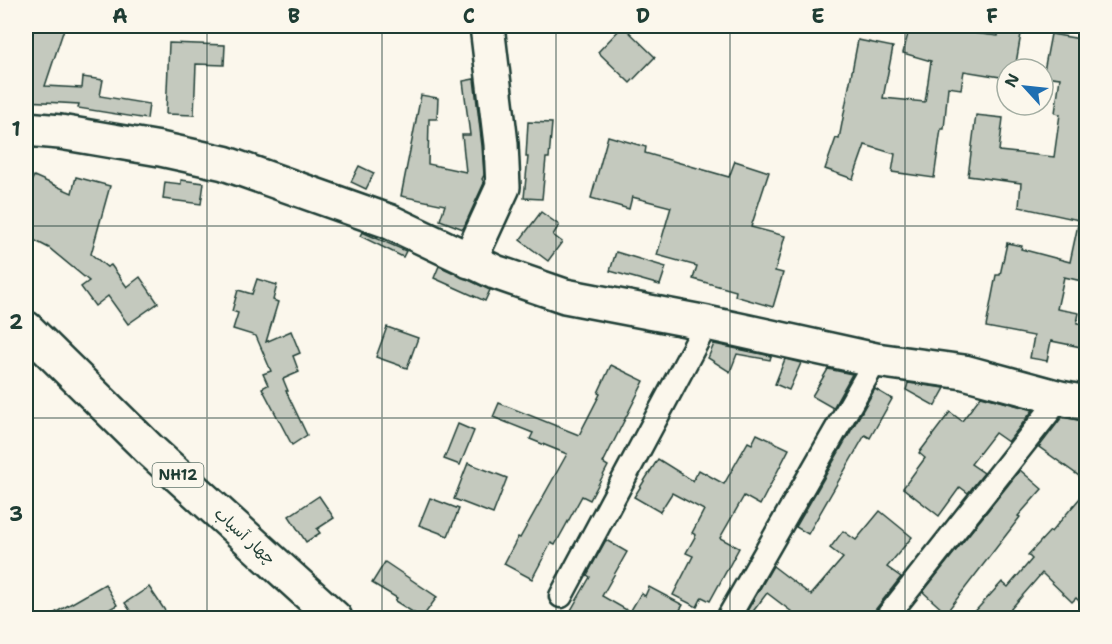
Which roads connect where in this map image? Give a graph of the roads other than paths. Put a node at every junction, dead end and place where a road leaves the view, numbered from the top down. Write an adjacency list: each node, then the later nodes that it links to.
1 (490, 26): 3 (main road)
2 (26, 129): 3 (main road)
3 (469, 261): 4 (main road)
4 (707, 323): 6 (main road); 8 (street)
5 (26, 328): 9 (main road, چهار آسیاب / NH12)
6 (876, 360): 7 (main road); 10 (street)
7 (1073, 401): 11 (street)
8 (561, 596)
9 (335, 618)
10 (728, 618)
11 (886, 618)

